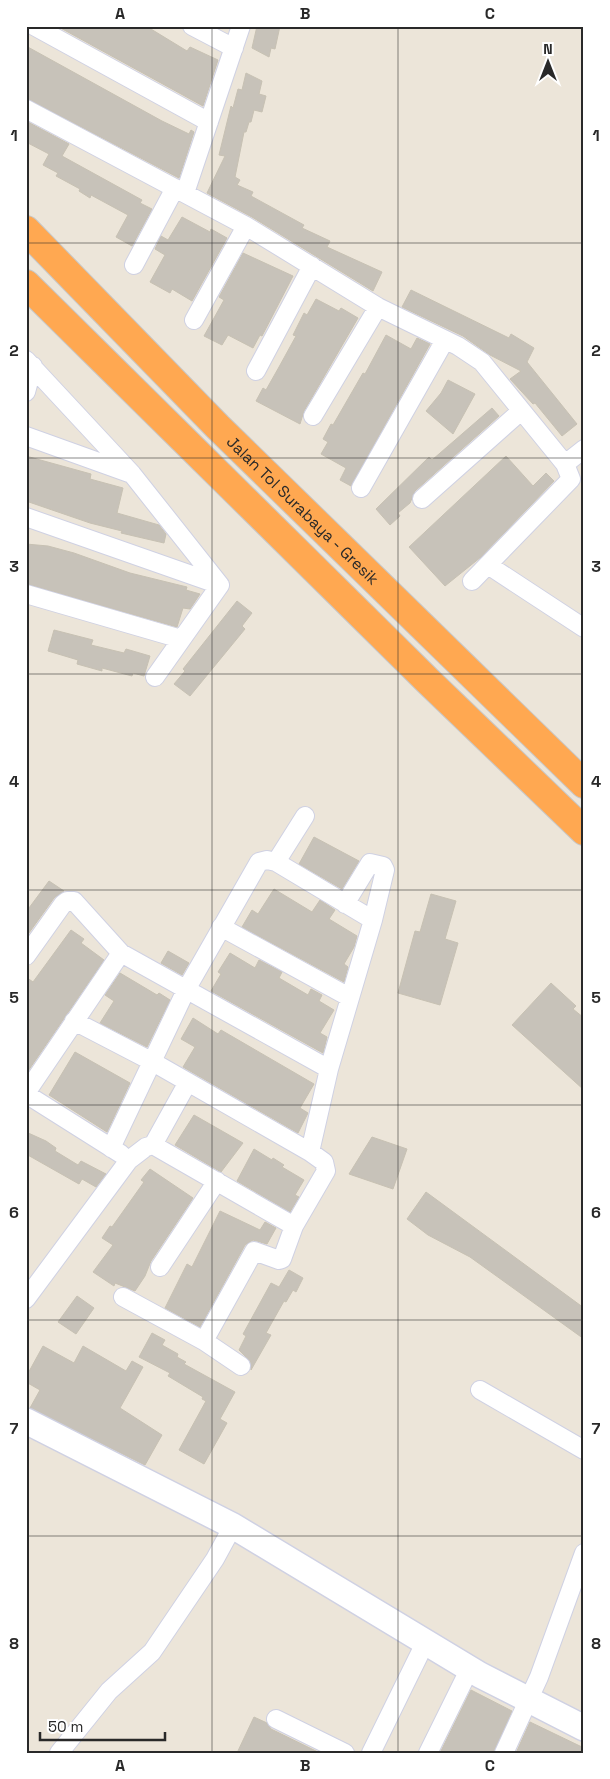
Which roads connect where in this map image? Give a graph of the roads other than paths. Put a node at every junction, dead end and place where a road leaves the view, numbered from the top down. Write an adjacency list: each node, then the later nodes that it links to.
1 (34, 26): 6 (street)
2 (192, 26): 4 (street)
3 (241, 26): 4 (street)
4 (234, 48): 6 (street)
5 (26, 109): 7 (street)
6 (209, 122): 7 (street)
7 (180, 191): 8 (street); 10 (street)
8 (246, 226): 11 (street); 14 (street)
9 (26, 230): 35 (highway, Jalan Tol Surabaya - Gresik)
10 (134, 265)
11 (312, 266): 13 (street); 17 (street)
12 (26, 284): 37 (highway, Jalan Tol Surabaya - Gresik)
13 (378, 307): 15 (street); 20 (street)
14 (194, 320)
15 (445, 340): 19 (street); 25 (street)
16 (29, 363): 18 (street); 24 (street)
17 (256, 371)
18 (26, 392)
19 (521, 411): 23 (street); 26 (street)
20 (314, 416)
21 (26, 436): 24 (street)
22 (584, 449): 23 (street)
23 (565, 464): 28 (street)
24 (132, 474): 30 (street)
25 (360, 488)
26 (422, 499)
27 (26, 517): 30 (street)
28 (488, 565): 29 (street); 32 (street)
29 (472, 581)
30 (220, 585): 33 (street)
31 (26, 594): 33 (street)
32 (584, 628)
33 (181, 639): 34 (street)
34 (155, 677)
35 (584, 784)
36 (305, 816): 38 (street)
37 (584, 832)
38 (276, 862): 39 (street); 41 (street)
39 (345, 904): 40 (street); 40 (street)
40 (373, 920): 45 (street)
41 (221, 927): 44 (street); 45 (street)
42 (121, 953): 43 (street); 44 (street); 46 (street)
43 (26, 956)
44 (187, 988): 47 (street); 48 (street)
45 (349, 997): 48 (street)
46 (74, 1021): 47 (street); 50 (street)
47 (151, 1061): 49 (street); 52 (street)
48 (329, 1069): 53 (street)
49 (188, 1082): 51 (street); 53 (street)
50 (26, 1094): 52 (street)
51 (153, 1145): 54 (street); 55 (street)
52 (111, 1148): 54 (street)
53 (310, 1152): 56 (street)
54 (129, 1160): 59 (street)
55 (217, 1181): 56 (street); 57 (street)
56 (294, 1226): 60 (street)
57 (160, 1267)
58 (123, 1297): 60 (street)
59 (26, 1299)
60 (204, 1341): 61 (street)
61 (242, 1366)
62 (480, 1390): 64 (street)
63 (26, 1420): 65 (street)
64 (584, 1450)
65 (233, 1526): 67 (street); 72 (street)
66 (584, 1553): 69 (street)
67 (426, 1641): 68 (street); 74 (street)
68 (470, 1668): 69 (street); 75 (street)
69 (529, 1701): 71 (street); 76 (street)
70 (276, 1719): 73 (street)
71 (584, 1728)
72 (59, 1753)
73 (345, 1753)
74 (371, 1753)
75 (428, 1753)
76 (504, 1753)

